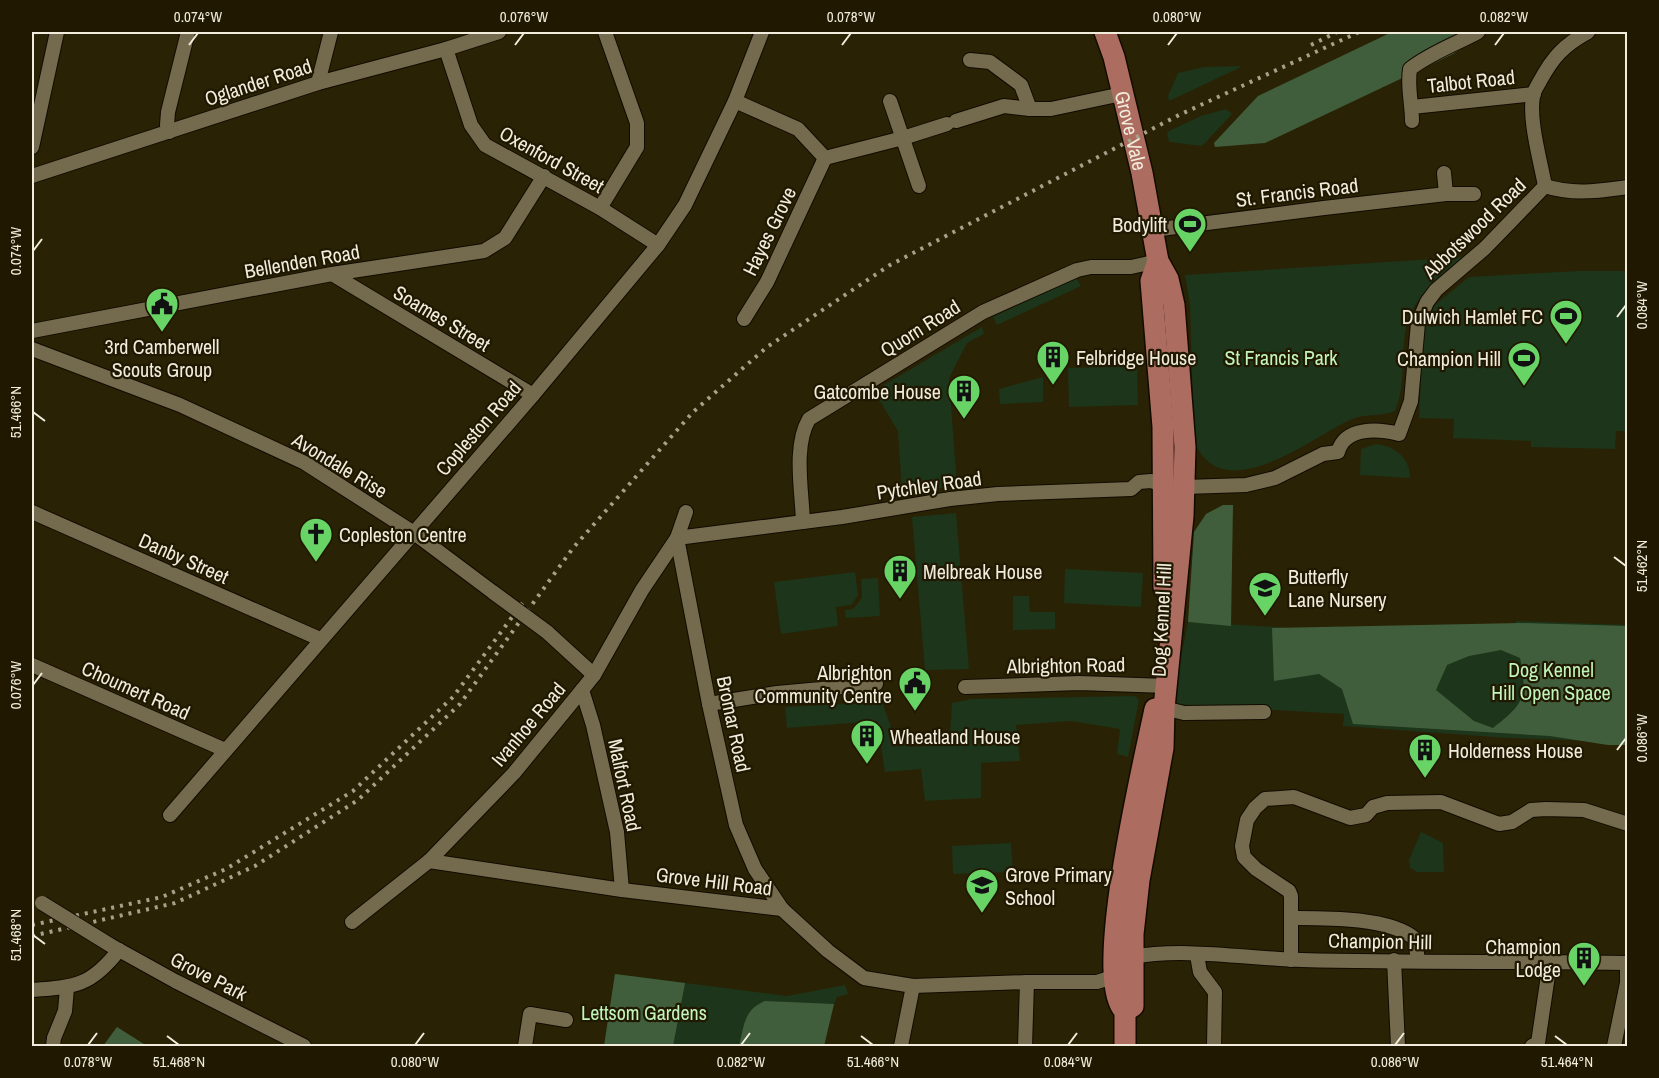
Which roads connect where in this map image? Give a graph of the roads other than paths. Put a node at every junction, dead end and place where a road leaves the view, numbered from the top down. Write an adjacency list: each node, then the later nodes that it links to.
1 (57, 32): 20 (street)
2 (188, 32): 18 (street)
3 (331, 32): 12 (street)
4 (499, 32): 10 (street, Oglander Road)
5 (605, 32): 30 (street)
6 (762, 32): 15 (street, Copleston Road)
7 (1105, 32): 13 (main road, Grove Vale)
8 (1478, 32): 14 (street, Talbot Road)
9 (1588, 32): 14 (street, Abbotswood Road)
10 (446, 49): 12 (street, Oglander Road); 24 (street, Oxenford Street)
11 (970, 60): 17 (street)
12 (318, 83): 18 (street, Oglander Road)
13 (1122, 94): 17 (street); 31 (main road, Grove Vale)
14 (1534, 94): 26 (street, Abbotswood Road)
15 (735, 101): 21 (street); 32 (street, Copleston Road)
16 (890, 101): 19 (street)
17 (1030, 109): 19 (street)
18 (169, 132): 23 (street, Oglander Road)
19 (903, 138): 21 (street); 25 (street)
20 (32, 147)
21 (825, 158): 35 (street, Hayes Grove)
22 (1443, 173): 28 (street)
23 (32, 176)
24 (544, 176): 30 (street, Oxenford Street); 34 (street, Bellenden Road)
25 (920, 186)
26 (1545, 186): 27 (street); 39 (street, Abbotswood Road)
27 (1628, 187)
28 (1446, 194): 29 (street, St. Francis Road); 31 (street, St. Francis Road)
29 (1474, 194)
30 (600, 208): 32 (street, Oxenford Street)
31 (1153, 230): 33 (main road, Dog Kennel Hill)
32 (658, 245): 38 (street, Copleston Road)
33 (1158, 261): 40 (main road, Dog Kennel Hill); 43 (street, Quorn Road)
34 (332, 274): 36 (street, Bellenden Road); 38 (street, Soames Street)
35 (744, 319)
36 (32, 331)
37 (32, 348): 44 (street, Avondale Rise)
38 (533, 395): 44 (street, Copleston Road)
39 (1399, 434): 40 (street, Pytchley Road)
40 (1174, 486): 43 (street, Pytchley Road); 50 (main road, Dog Kennel Hill)
41 (32, 512): 46 (street, Danby Street)
42 (686, 512): 45 (street, Ivanhoe Road)
43 (803, 522): 45 (street, Pytchley Road)
44 (414, 533): 46 (street, Copleston Road); 48 (street, Avondale Rise, bridge)
45 (677, 538): 48 (street, Ivanhoe Road); 53 (street, Bromar Road)
46 (320, 639): 56 (street, Copleston Road)
47 (32, 665): 56 (street, Choumert Road)
48 (594, 675): 52 (street, Ivanhoe Road)
49 (876, 684): 53 (street)
50 (1162, 685): 51 (street, Albrighton Road); 54 (main road, Dog Kennel Hill); 73 (main road, Dog Kennel Hill)
51 (965, 687)
52 (582, 690): 59 (street, Ivanhoe Road); 60 (street, Malfort Road)
53 (709, 704): 62 (street, Bromar Road)
54 (1164, 708): 55 (street); 67 (main road, Dog Kennel Hill)
55 (1264, 712)
56 (225, 750): 57 (street, Copleston Road)
57 (170, 815)
58 (1628, 824): 63 (street)
59 (429, 861): 60 (street, Grove Hill Road); 64 (street, Ivanhoe Road)
60 (622, 890): 62 (street, Grove Hill Road)
61 (37, 900): 65 (street, Grove Park, bridge)
62 (782, 909): 76 (street, Grove Hill Road)
63 (1292, 918): 68 (street); 70 (street)
64 (352, 922)
65 (114, 948): 77 (street); 81 (street, Grove Park)
66 (1197, 955): 67 (street, Champion Hill); 68 (street, Champion Hill); 88 (street)
67 (1133, 957): 73 (street); 79 (main road, Dog Kennel Hill)
68 (1291, 960): 69 (street, Champion Hill)
69 (1394, 960): 70 (street, Champion Hill); 89 (street)
70 (1418, 961): 71 (street, Champion Hill)
71 (1550, 962): 72 (street, Champion Hill); 90 (street)
72 (1627, 963): 75 (street, Champion Hill)
73 (1114, 978): 74 (street, Grove Hill Road); 79 (main road, Dog Kennel Hill)
74 (1027, 982): 76 (street, Grove Hill Road); 86 (street)
75 (1627, 983): 91 (street, Champion Hill)
76 (912, 986): 85 (street)
77 (67, 988): 78 (street); 82 (street)
78 (32, 990)
79 (1125, 1011): 87 (main road)
80 (566, 1020): 84 (street)
81 (280, 1041): 83 (street, Grove Park)
82 (53, 1047)
83 (304, 1047)
84 (525, 1047)
85 (901, 1047)
86 (1025, 1047)
87 (1125, 1047)
88 (1214, 1047)
89 (1398, 1047)
90 (1532, 1047)
91 (1614, 1047)

